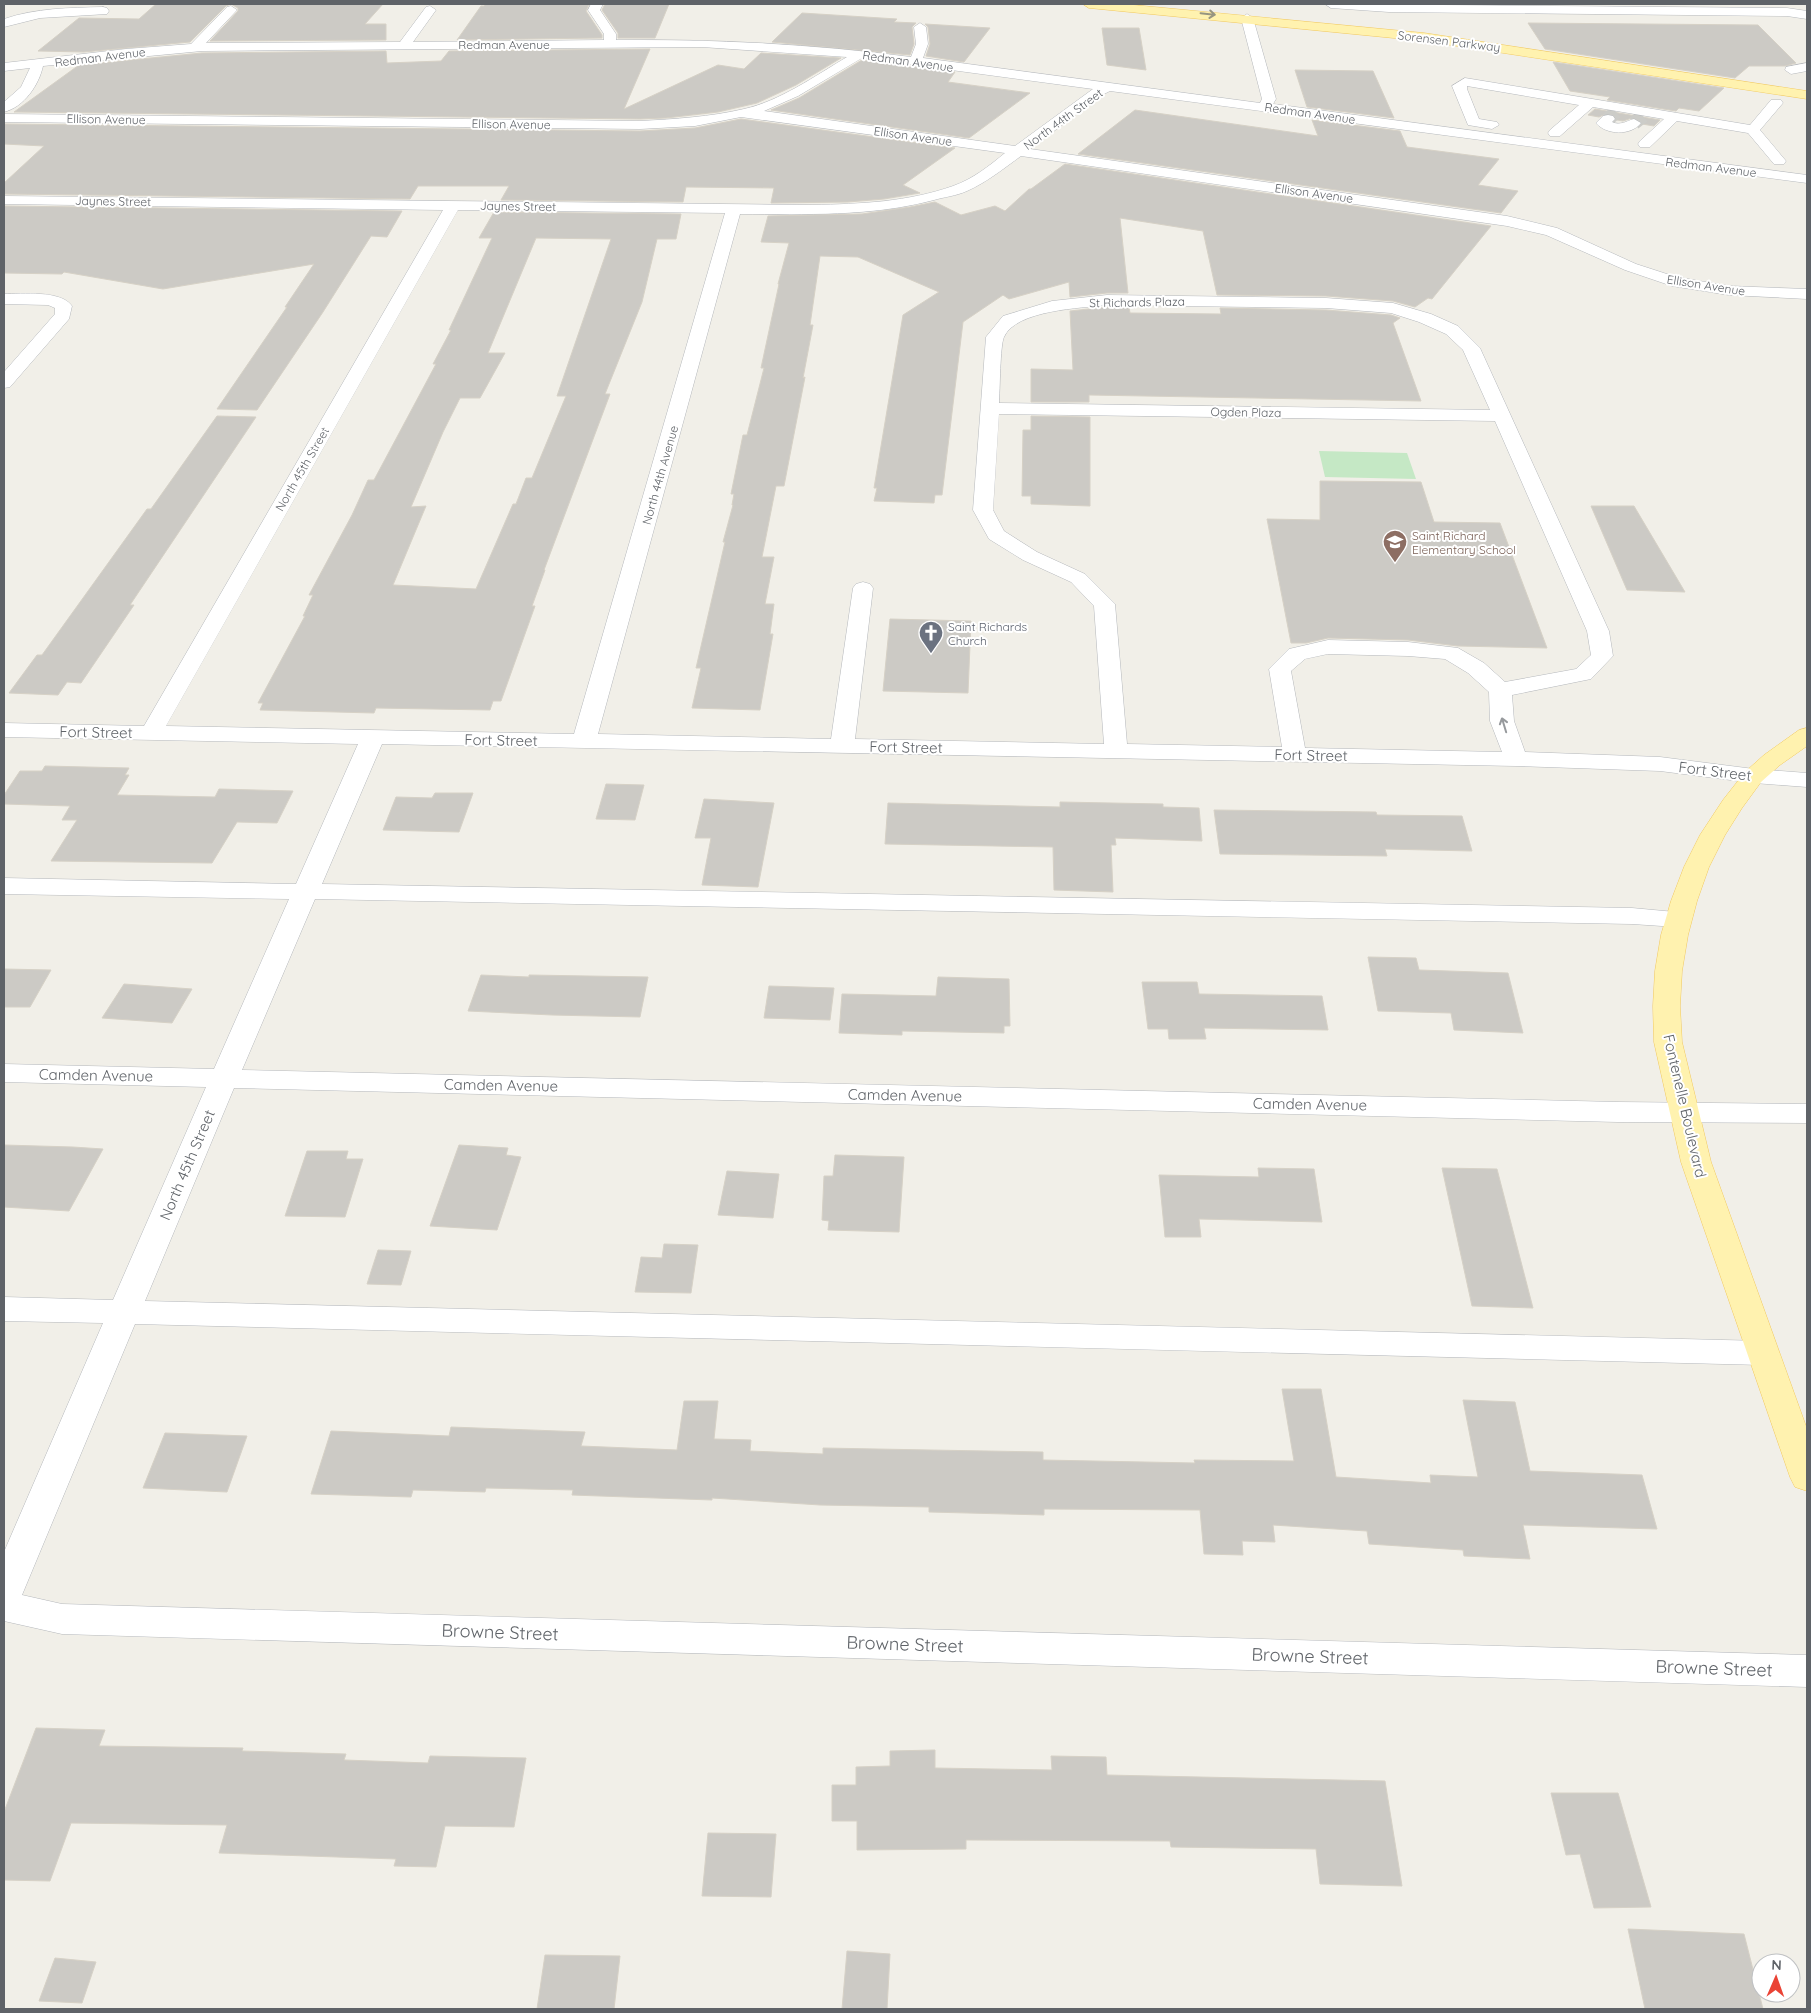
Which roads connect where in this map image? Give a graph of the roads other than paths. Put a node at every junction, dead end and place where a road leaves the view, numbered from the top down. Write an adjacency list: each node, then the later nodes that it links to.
1 (597, 4): 14 (street)
2 (1089, 4): 7 (main road, Sorensen Parkway, one-way to 7)
3 (1331, 4): 11 (street)
4 (1800, 4): 8 (street)
5 (231, 10): 16 (street)
6 (430, 10): 15 (street)
7 (1247, 10): 27 (main road, Sorensen Parkway); 30 (street)
8 (1807, 10)
9 (103, 11): 12 (street)
10 (1297, 12): 24 (main road, Sorensen Parkway)
11 (1807, 14)
12 (4, 23)
13 (920, 27): 20 (street)
14 (610, 44): 15 (street, Redman Avenue); 17 (street, Redman Avenue)
15 (404, 45): 16 (street, Redman Avenue)
16 (195, 48): 21 (street, Redman Avenue)
17 (860, 54): 20 (street, Redman Avenue); 32 (street)
18 (1807, 56): 19 (street)
19 (1807, 61)
20 (914, 62): 26 (street, Redman Avenue)
21 (37, 64): 22 (street, Redman Avenue); 31 (street)
22 (4, 67)
23 (1807, 67): 24 (street)
24 (1790, 76): 25 (main road, Sorensen Parkway)
25 (1807, 84)
26 (1108, 87): 30 (street, Redman Avenue); 43 (street, North 44th Street)
27 (1807, 95)
28 (1590, 103): 34 (street); 37 (street); 39 (street)
29 (1776, 104): 38 (street)
30 (1265, 107): 40 (street, Redman Avenue)
31 (4, 108)
32 (741, 113): 36 (street, Ellison Avenue); 43 (street, Ellison Avenue)
33 (1674, 116): 35 (street); 38 (street); 42 (street)
34 (1614, 117): 35 (street); 35 (street); 41 (street)
35 (1641, 117)
36 (4, 118)
37 (1492, 125): 39 (street); 40 (street)
38 (1752, 130): 45 (street)
39 (1555, 133): 41 (street)
40 (1480, 136): 44 (street, Redman Avenue)
41 (1600, 138): 42 (street)
42 (1645, 144): 44 (street)
43 (1018, 151): 50 (street, Jaynes Street); 51 (street, Ellison Avenue)
44 (1668, 154): 45 (street); 46 (street, Redman Avenue)
45 (1779, 161): 46 (street)
46 (1801, 178): 47 (street)
47 (1807, 194)
48 (4, 200): 49 (street, Jaynes Street)
49 (452, 206): 50 (street, Jaynes Street); 59 (street, North 45th Street)
50 (734, 209): 62 (street, North 44th Avenue)
51 (1807, 294)
52 (4, 299): 53 (street)
53 (4, 382)
54 (989, 408): 55 (street, Ogden Plaza); 55 (street, St Richards Plaza); 64 (street, St Richards Plaza)
55 (1503, 416): 57 (street, St Richards Plaza)
56 (862, 588): 63 (street)
57 (1500, 690): 65 (street); 66 (street, one-way to 57)
58 (4, 730): 59 (street, Fort Street)
59 (151, 733): 61 (street, Fort Street)
60 (1807, 735): 67 (main road, Fontenelle Boulevard)
61 (373, 737): 62 (street, Fort Street); 70 (street, North 45th Street)
62 (584, 741): 63 (street, Fort Street)
63 (842, 746): 64 (street, Fort Street)
64 (1116, 751): 65 (street, Fort Street)
65 (1295, 755): 66 (street, Fort Street)
66 (1516, 759): 67 (street, Fort Street)
67 (1754, 776): 68 (street, Fort Street); 71 (main road, Fontenelle Boulevard)
68 (1807, 780)
69 (4, 886): 70 (street)
70 (304, 893): 71 (street); 73 (street, North 45th Street)
71 (1678, 919): 74 (main road, Fontenelle Boulevard)
72 (4, 1073): 73 (street, Camden Avenue)
73 (224, 1078): 74 (street, Camden Avenue); 77 (street, North 45th Street)
74 (1685, 1111): 75 (street, Camden Avenue); 78 (main road, Fontenelle Boulevard)
75 (1807, 1114)
76 (4, 1309): 77 (street)
77 (124, 1313): 78 (street); 80 (street, North 45th Street)
78 (1763, 1353): 79 (main road, Fontenelle Boulevard)
79 (1807, 1477)
80 (4, 1594)
81 (4, 1606): 82 (street, Browne Street)
82 (1807, 1671)

